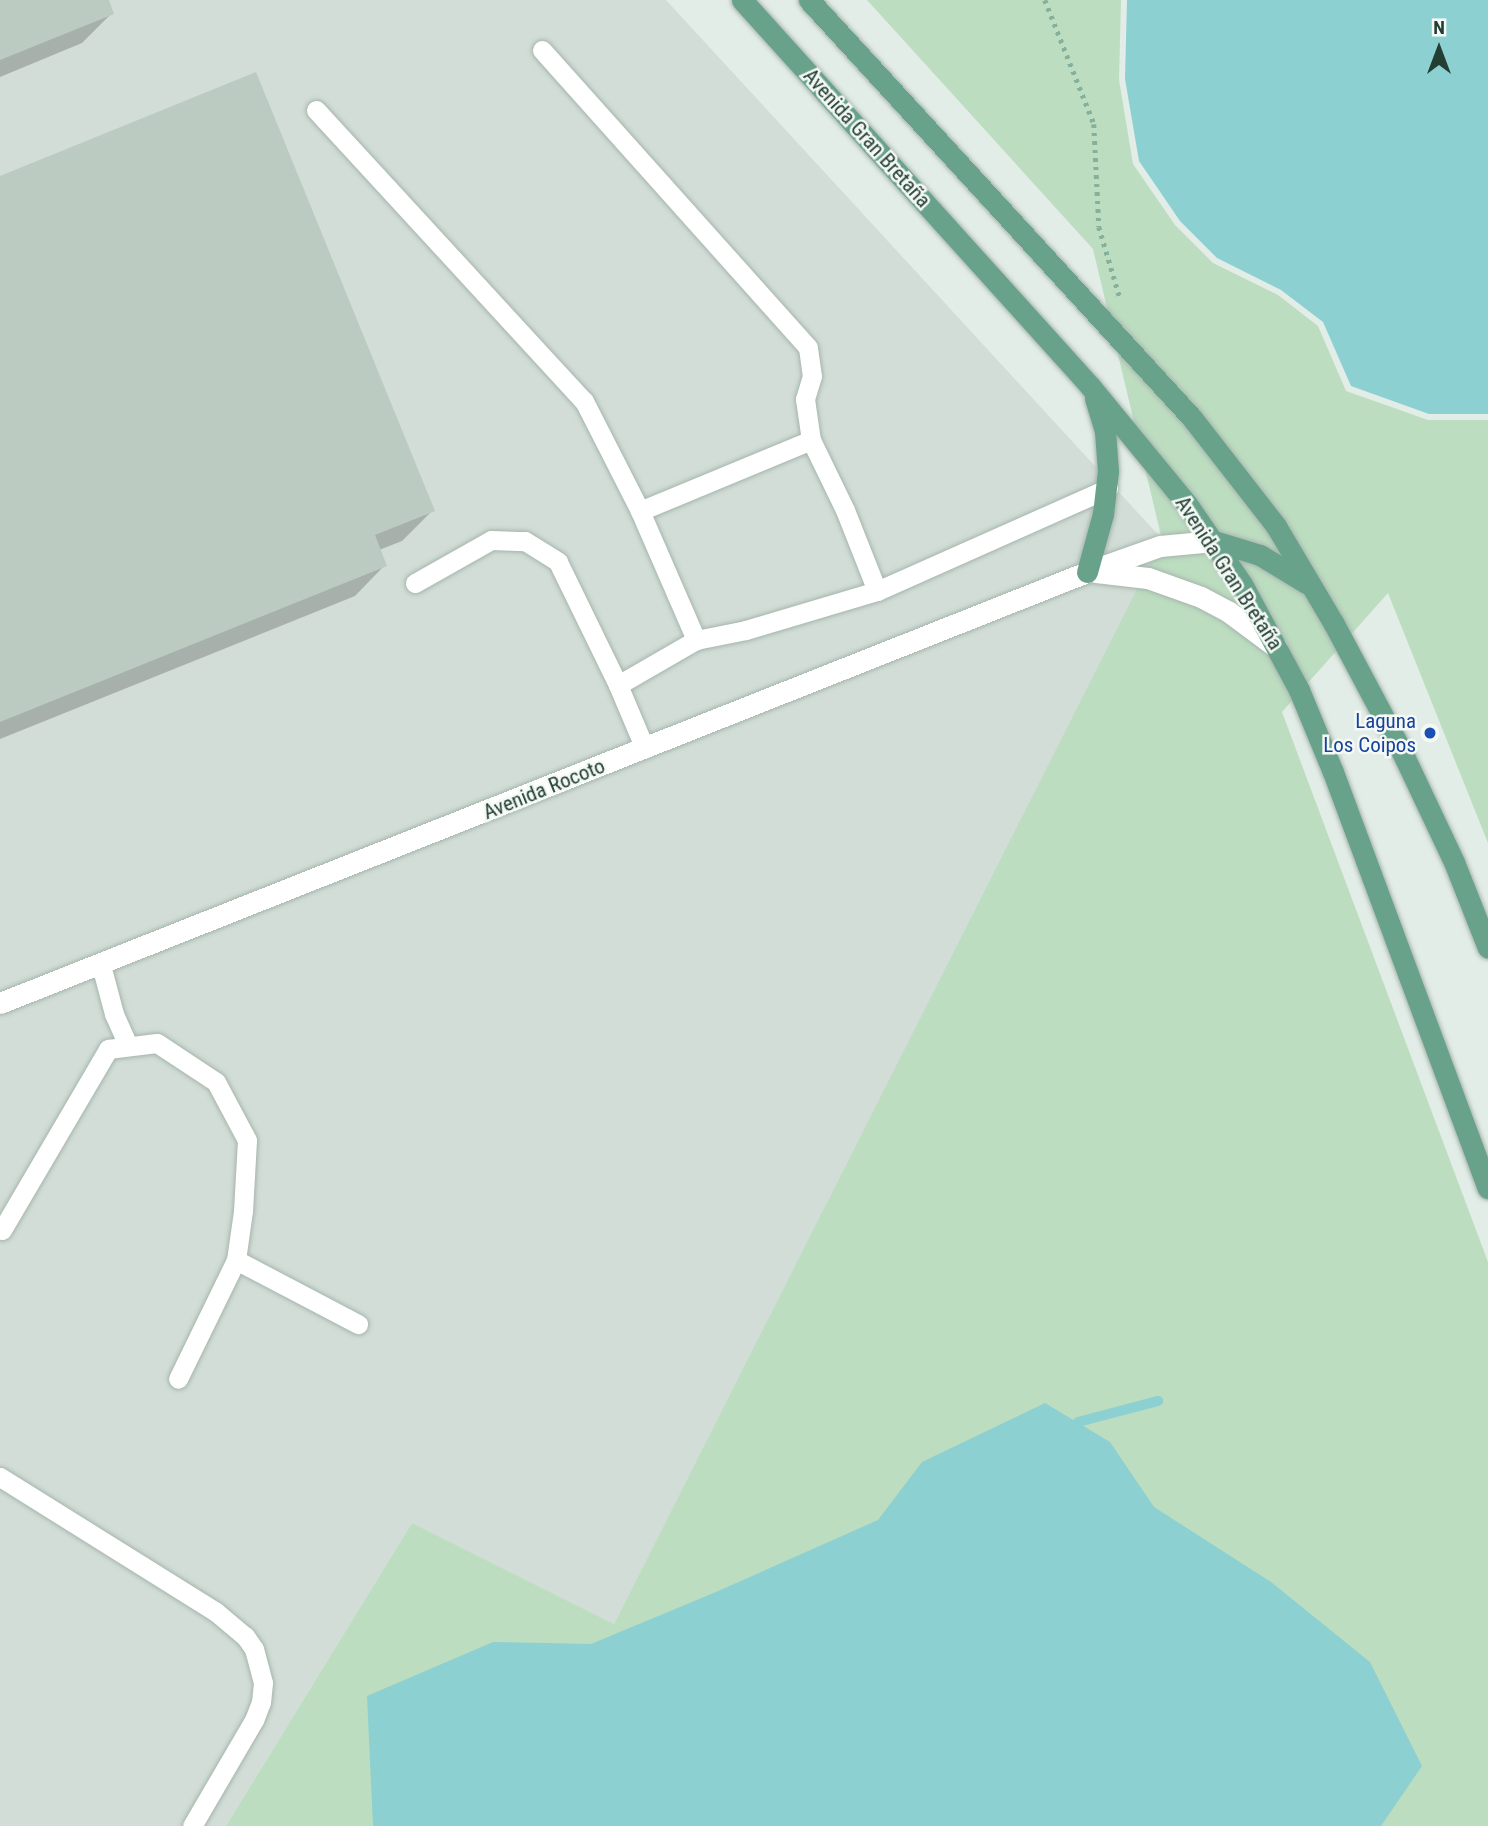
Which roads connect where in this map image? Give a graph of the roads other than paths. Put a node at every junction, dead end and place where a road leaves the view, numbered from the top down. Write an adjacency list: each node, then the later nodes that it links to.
1 (742, 0): 5 (main road, Avenida Gran Bretaña)
2 (809, 0): 12 (main road)
3 (542, 50): 6 (lane)
4 (316, 110): 8 (lane)
5 (1090, 386): 7 (main road); 9 (main road, Avenida Gran Bretaña)
6 (811, 440): 8 (lane); 13 (lane)
7 (1108, 488): 10 (main road); 13 (lane)
8 (640, 511): 14 (lane)
9 (1214, 541): 10 (street, Avenida Rocoto); 12 (main road); 15 (main road, Avenida Gran Bretaña)
10 (1087, 572): 15 (street, Avenida Rocoto); 17 (street, Avenida Rocoto)
11 (415, 583): 16 (lane)
12 (1314, 588): 18 (main road)
13 (877, 591): 14 (lane)
14 (696, 640): 16 (lane)
15 (1280, 650): 22 (main road, Avenida Gran Bretaña)
16 (618, 685): 17 (lane)
17 (645, 749): 19 (street, Avenida Rocoto)
18 (1488, 948)
19 (101, 965): 20 (street, Avenida Rocoto); 21 (lane)
20 (0, 1003)
21 (128, 1046): 23 (lane); 24 (lane)
22 (1488, 1188)
23 (2, 1230)
24 (236, 1260): 25 (lane); 26 (lane)
25 (358, 1324)
26 (177, 1379)
27 (0, 1477): 28 (lane)
28 (192, 1826)

